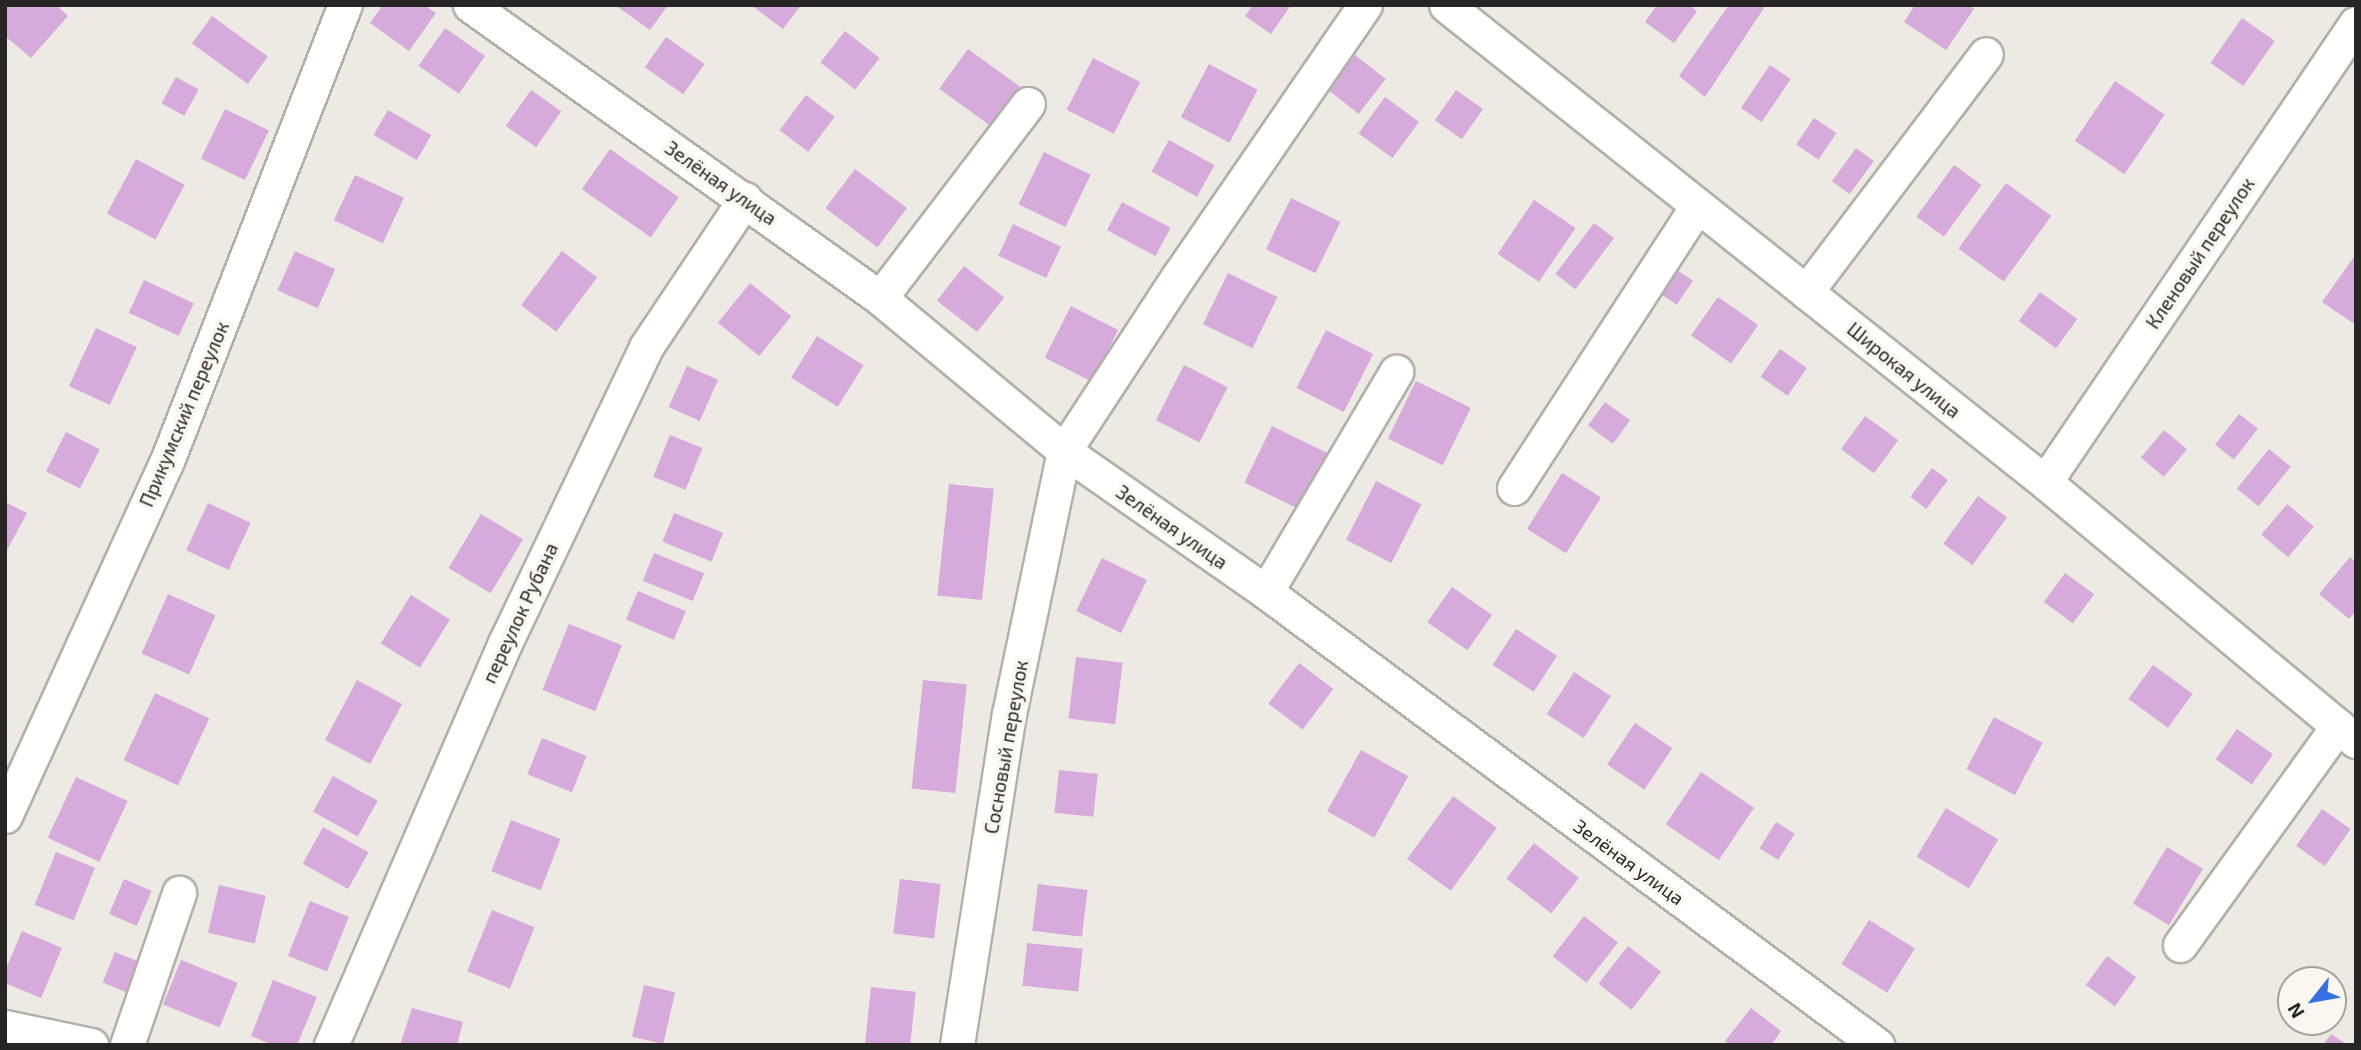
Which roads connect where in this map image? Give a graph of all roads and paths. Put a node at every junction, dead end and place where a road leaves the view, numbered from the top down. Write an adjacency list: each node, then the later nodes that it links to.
1 (345, 5): 18 (street, Прикумский переулок)
2 (470, 5): 8 (street, Зелёная улица)
3 (1365, 5): 13 (street)
4 (1446, 5): 9 (street, Широкая улица)
5 (2356, 23): 14 (street, Кленовый переулок)
6 (1986, 54): 10 (street)
7 (1028, 104): 11 (street)
8 (745, 199): 11 (street, Зелёная улица); 24 (street, переулок Рубана)
9 (1697, 206): 10 (street, Широкая улица); 15 (street)
10 (1806, 292): 14 (street, Широкая улица)
11 (880, 298): 13 (street, Зелёная улица)
12 (1396, 372): 16 (street)
13 (1064, 451): 16 (street, Зелёная улица); 25 (street, Сосновый переулок)
14 (2045, 482): 17 (street, Широкая улица)
15 (1514, 488)
16 (1266, 592): 26 (street, Зелёная улица)
17 (2347, 734): 20 (street)
18 (5, 816)
19 (179, 893): 23 (street)
20 (2180, 946)
21 (5, 1027): 22 (street)
22 (91, 1045)
23 (127, 1045)
24 (331, 1045)
25 (957, 1045)
26 (1877, 1045)

